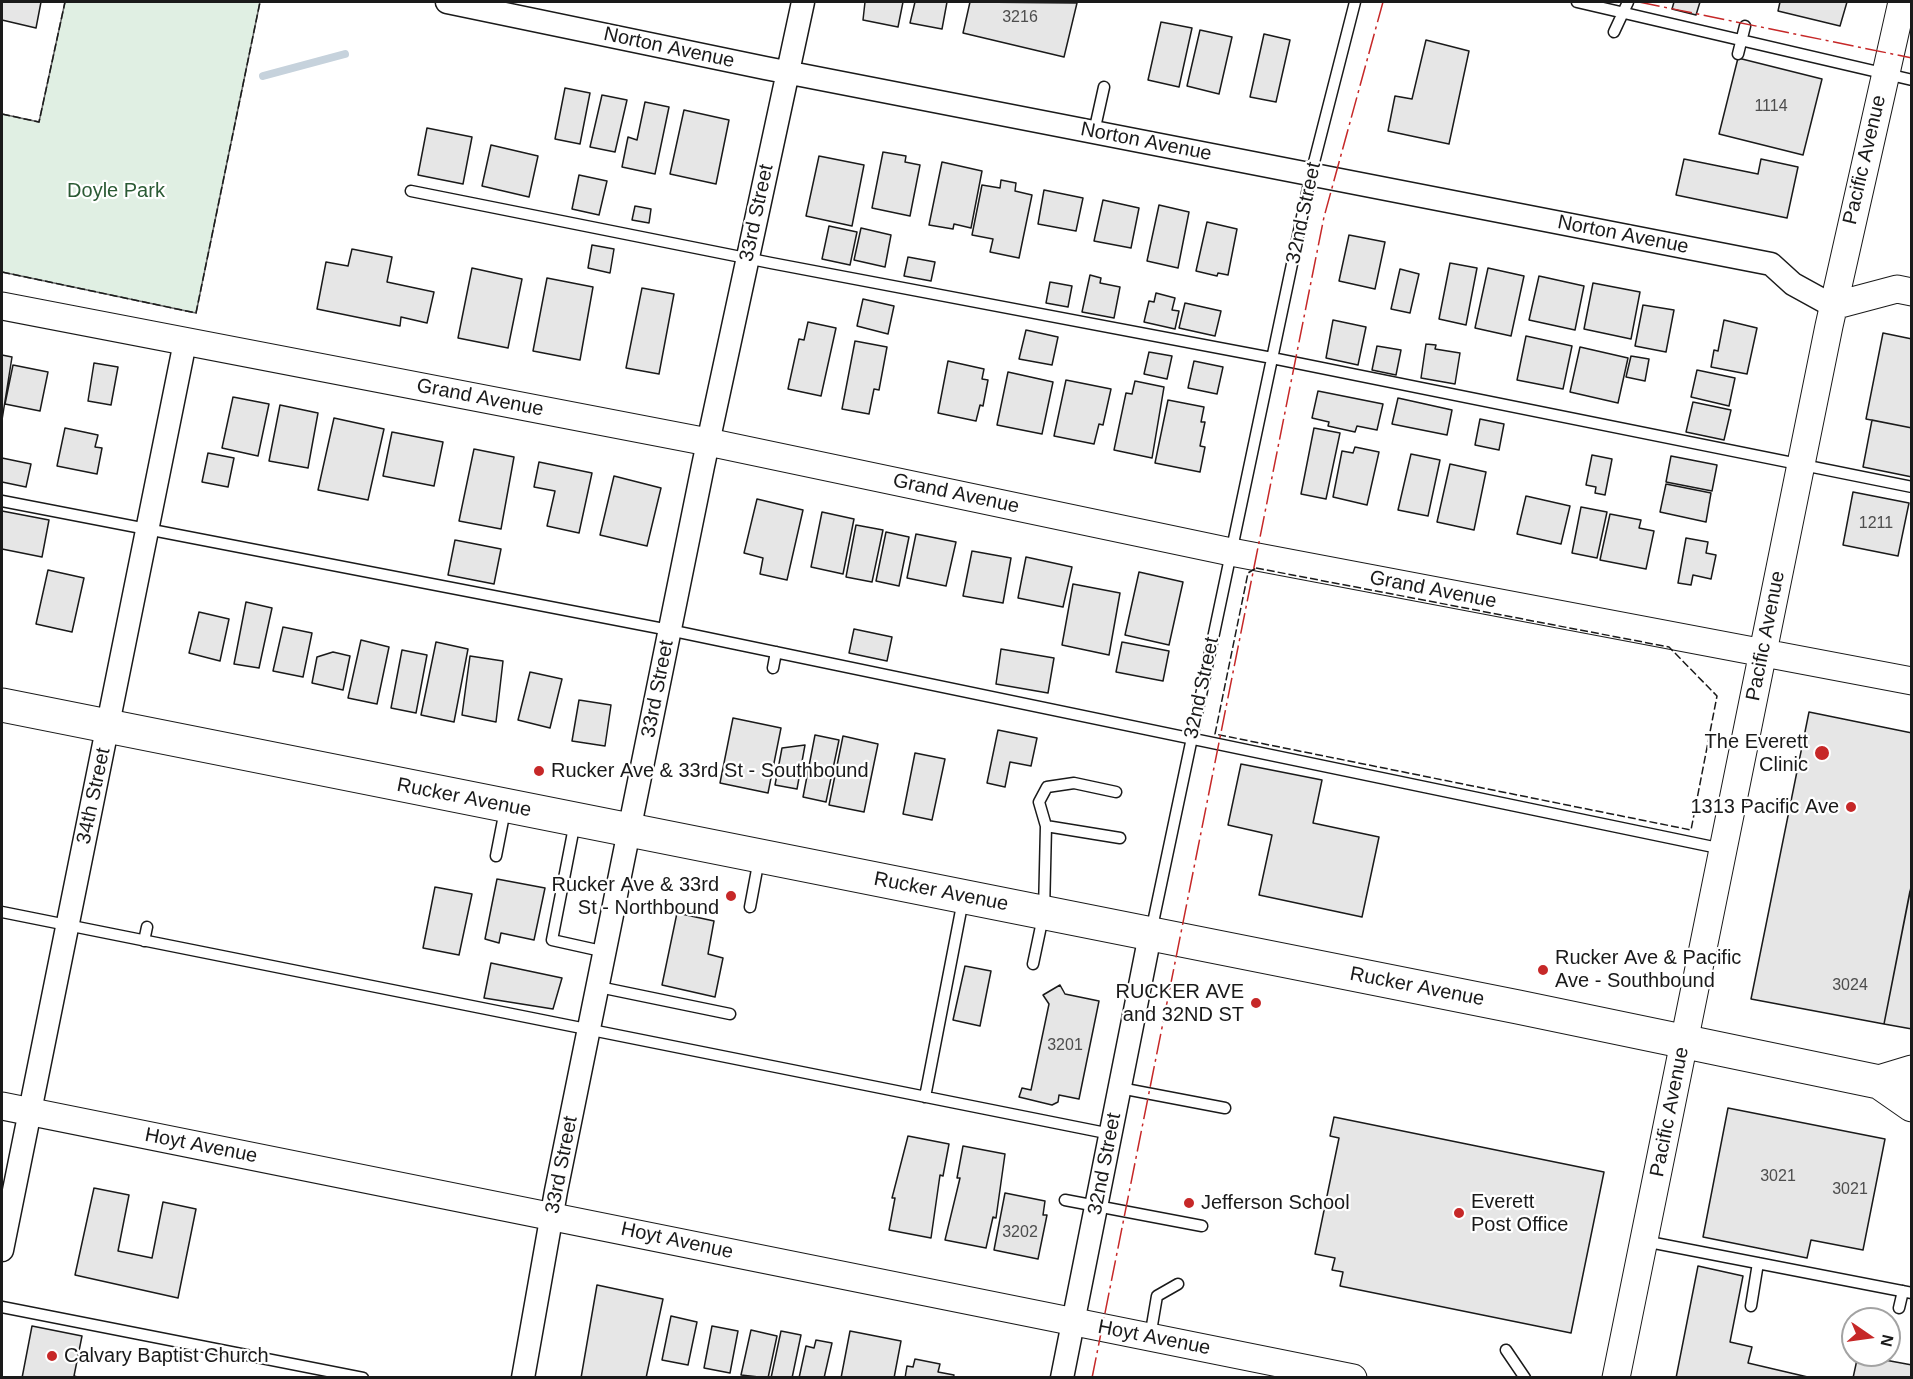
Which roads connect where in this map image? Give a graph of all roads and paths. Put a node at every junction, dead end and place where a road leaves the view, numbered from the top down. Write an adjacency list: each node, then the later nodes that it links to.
1 (447, 2): 11 (street, Norton Avenue)
2 (803, 2): 11 (street, 33rd Street)
3 (1355, 2): 16 (lane, 32nd Street)
4 (1577, 2): 6 (lane)
5 (1902, 2): 12 (street, Pacific Avenue)
6 (1626, 7): 8 (lane); 9 (lane)
7 (1745, 27): 9 (lane)
8 (1614, 32)
9 (1742, 40): 10 (lane); 12 (lane)
10 (1738, 54)
11 (786, 72): 15 (street, Norton Avenue); 18 (street, 33rd Street)
12 (1885, 74): 13 (lane); 21 (street, Pacific Avenue)
13 (1911, 80)
14 (1104, 87): 15 (lane)
15 (1094, 132): 16 (street, Norton Avenue)
16 (1311, 174): 21 (street, Norton Avenue); 23 (lane, 32nd Street)
17 (411, 191): 18 (lane)
18 (747, 258): 23 (lane); 24 (street, 33rd Street)
19 (1911, 292): 21 (street)
20 (2, 306): 22 (street, Grand Avenue)
21 (1833, 306): 25 (street, Pacific Avenue)
22 (184, 342): 24 (street, Grand Avenue); 28 (street, 34th Street)
23 (1272, 358): 25 (lane); 29 (lane, 32nd Street)
24 (708, 442): 29 (street, Grand Avenue); 30 (street, 33rd Street)
25 (1801, 464): 26 (lane); 32 (street, Pacific Avenue)
26 (1911, 487)
27 (2, 501): 28 (lane)
28 (147, 530): 30 (lane); 36 (street, 34th Street)
29 (1231, 552): 32 (street, Grand Avenue); 37 (lane, 32nd Street)
30 (669, 630): 31 (lane); 42 (street, 33rd Street)
31 (776, 652): 33 (lane); 37 (lane)
32 (1763, 652): 34 (street, Grand Avenue); 44 (street, Pacific Avenue)
33 (773, 668)
34 (1911, 681)
35 (2, 705): 36 (main road, Rucker Avenue)
36 (108, 726): 39 (main road, Rucker Avenue); 51 (street, 34th Street)
37 (1191, 738): 44 (lane); 53 (lane, 32nd Street)
38 (1116, 792): 41 (lane)
39 (505, 806): 40 (main road, Rucker Avenue); 46 (lane)
40 (576, 819): 42 (main road, Rucker Avenue); 55 (lane)
41 (1046, 826): 43 (lane); 50 (lane)
42 (631, 830): 45 (main road, Rucker Avenue); 55 (street, 33rd Street)
43 (1120, 838)
44 (1723, 849): 60 (street, Pacific Avenue)
45 (759, 855): 47 (main road, Rucker Avenue); 48 (lane)
46 (495, 856)
47 (964, 897): 50 (main road, Rucker Avenue); 64 (lane)
48 (750, 907)
49 (2, 912): 51 (lane)
50 (1044, 912): 53 (main road, Rucker Avenue); 56 (lane)
51 (67, 925): 54 (lane); 68 (street, 34th Street)
52 (147, 927): 54 (lane)
53 (1150, 935): 60 (main road, Rucker Avenue); 63 (street, 32nd Street)
54 (144, 941): 59 (lane)
55 (606, 952): 57 (street, 33rd Street)
56 (1033, 964)
57 (598, 987): 58 (lane); 59 (street, 33rd Street)
58 (730, 1014)
59 (590, 1031): 64 (lane); 72 (street, 33rd Street)
60 (1684, 1042): 62 (main road, Rucker Avenue); 74 (street, Pacific Avenue)
61 (1911, 1072): 62 (main road, Rucker Avenue)
62 (1879, 1082): 65 (main road, Rucker Avenue)
63 (1120, 1088): 67 (lane); 69 (street, 32nd Street)
64 (925, 1097): 69 (lane)
65 (1911, 1104)
66 (2, 1106): 68 (street, Hoyt Avenue)
67 (1226, 1108)
68 (29, 1112): 72 (street, Hoyt Avenue); 75 (street, 34th Street)
69 (1111, 1134): 71 (street, 32nd Street)
70 (1065, 1200): 71 (lane)
71 (1097, 1206): 73 (lane); 82 (street, 32nd Street)
72 (552, 1215): 82 (street, Hoyt Avenue); 86 (street, 33rd Street)
73 (1202, 1226)
74 (1644, 1241): 76 (lane); 90 (street, Pacific Avenue)
75 (2, 1250)
76 (1758, 1263): 78 (lane); 79 (lane)
77 (1178, 1284): 83 (lane)
78 (1907, 1292): 81 (lane)
79 (1751, 1306)
80 (2, 1307): 85 (lane)
81 (1900, 1307)
82 (1073, 1322): 83 (street, Hoyt Avenue); 87 (street, 32nd Street)
83 (1150, 1337): 88 (street, Hoyt Avenue)
84 (1506, 1350): 89 (lane)
85 (363, 1377)
86 (523, 1377)
87 (1062, 1377)
88 (1353, 1377)
89 (1525, 1377)
90 (1617, 1377)

